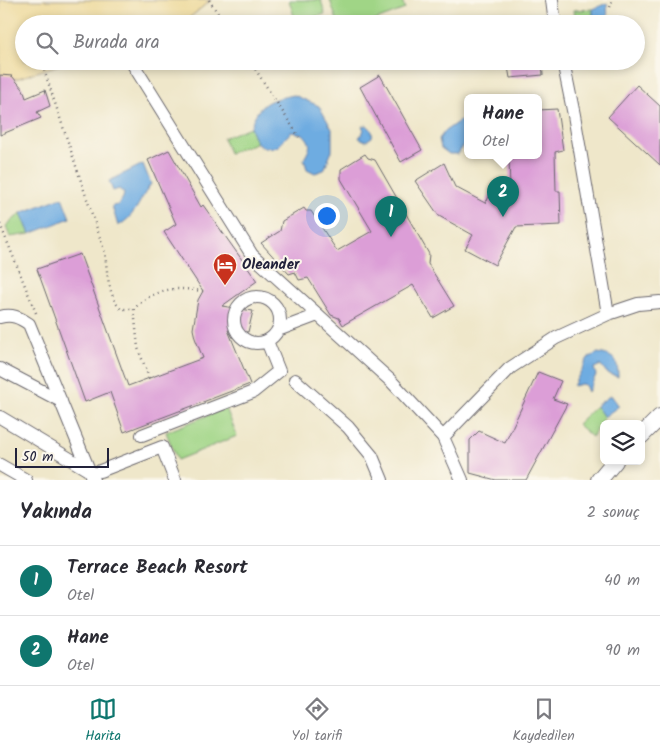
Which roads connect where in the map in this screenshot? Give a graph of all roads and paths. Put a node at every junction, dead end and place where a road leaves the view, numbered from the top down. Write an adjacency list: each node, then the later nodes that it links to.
1 (209, 0): 5 (path)
2 (552, 0): 6 (street)
3 (614, 0): 4 (path)
4 (610, 7)
5 (219, 15)
6 (554, 15)
7 (44, 70): 14 (path)
8 (137, 70): 16 (street)
9 (256, 70): 11 (path)
10 (565, 70): 15 (street)
11 (299, 137)
12 (203, 291): 14 (path)
13 (660, 302): 15 (street)
14 (134, 309): 21 (path)
15 (608, 314): 28 (street)
16 (318, 315): 18 (street); 28 (street)
17 (0, 317): 23 (street)
18 (278, 330): 19 (street); 19 (street)
19 (266, 341): 27 (street)
20 (0, 369): 23 (street)
21 (149, 378)
22 (295, 380): 34 (street)
23 (61, 401): 31 (street)
24 (0, 417): 31 (street)
25 (660, 417): 26 (main road)
26 (645, 432)
27 (142, 435)
28 (443, 437): 35 (street)
29 (613, 465): 36 (main road)
30 (0, 466): 32 (street)
31 (94, 474): 33 (street)
32 (26, 480)
33 (175, 480)
34 (382, 480)
35 (462, 480)
36 (600, 480)

